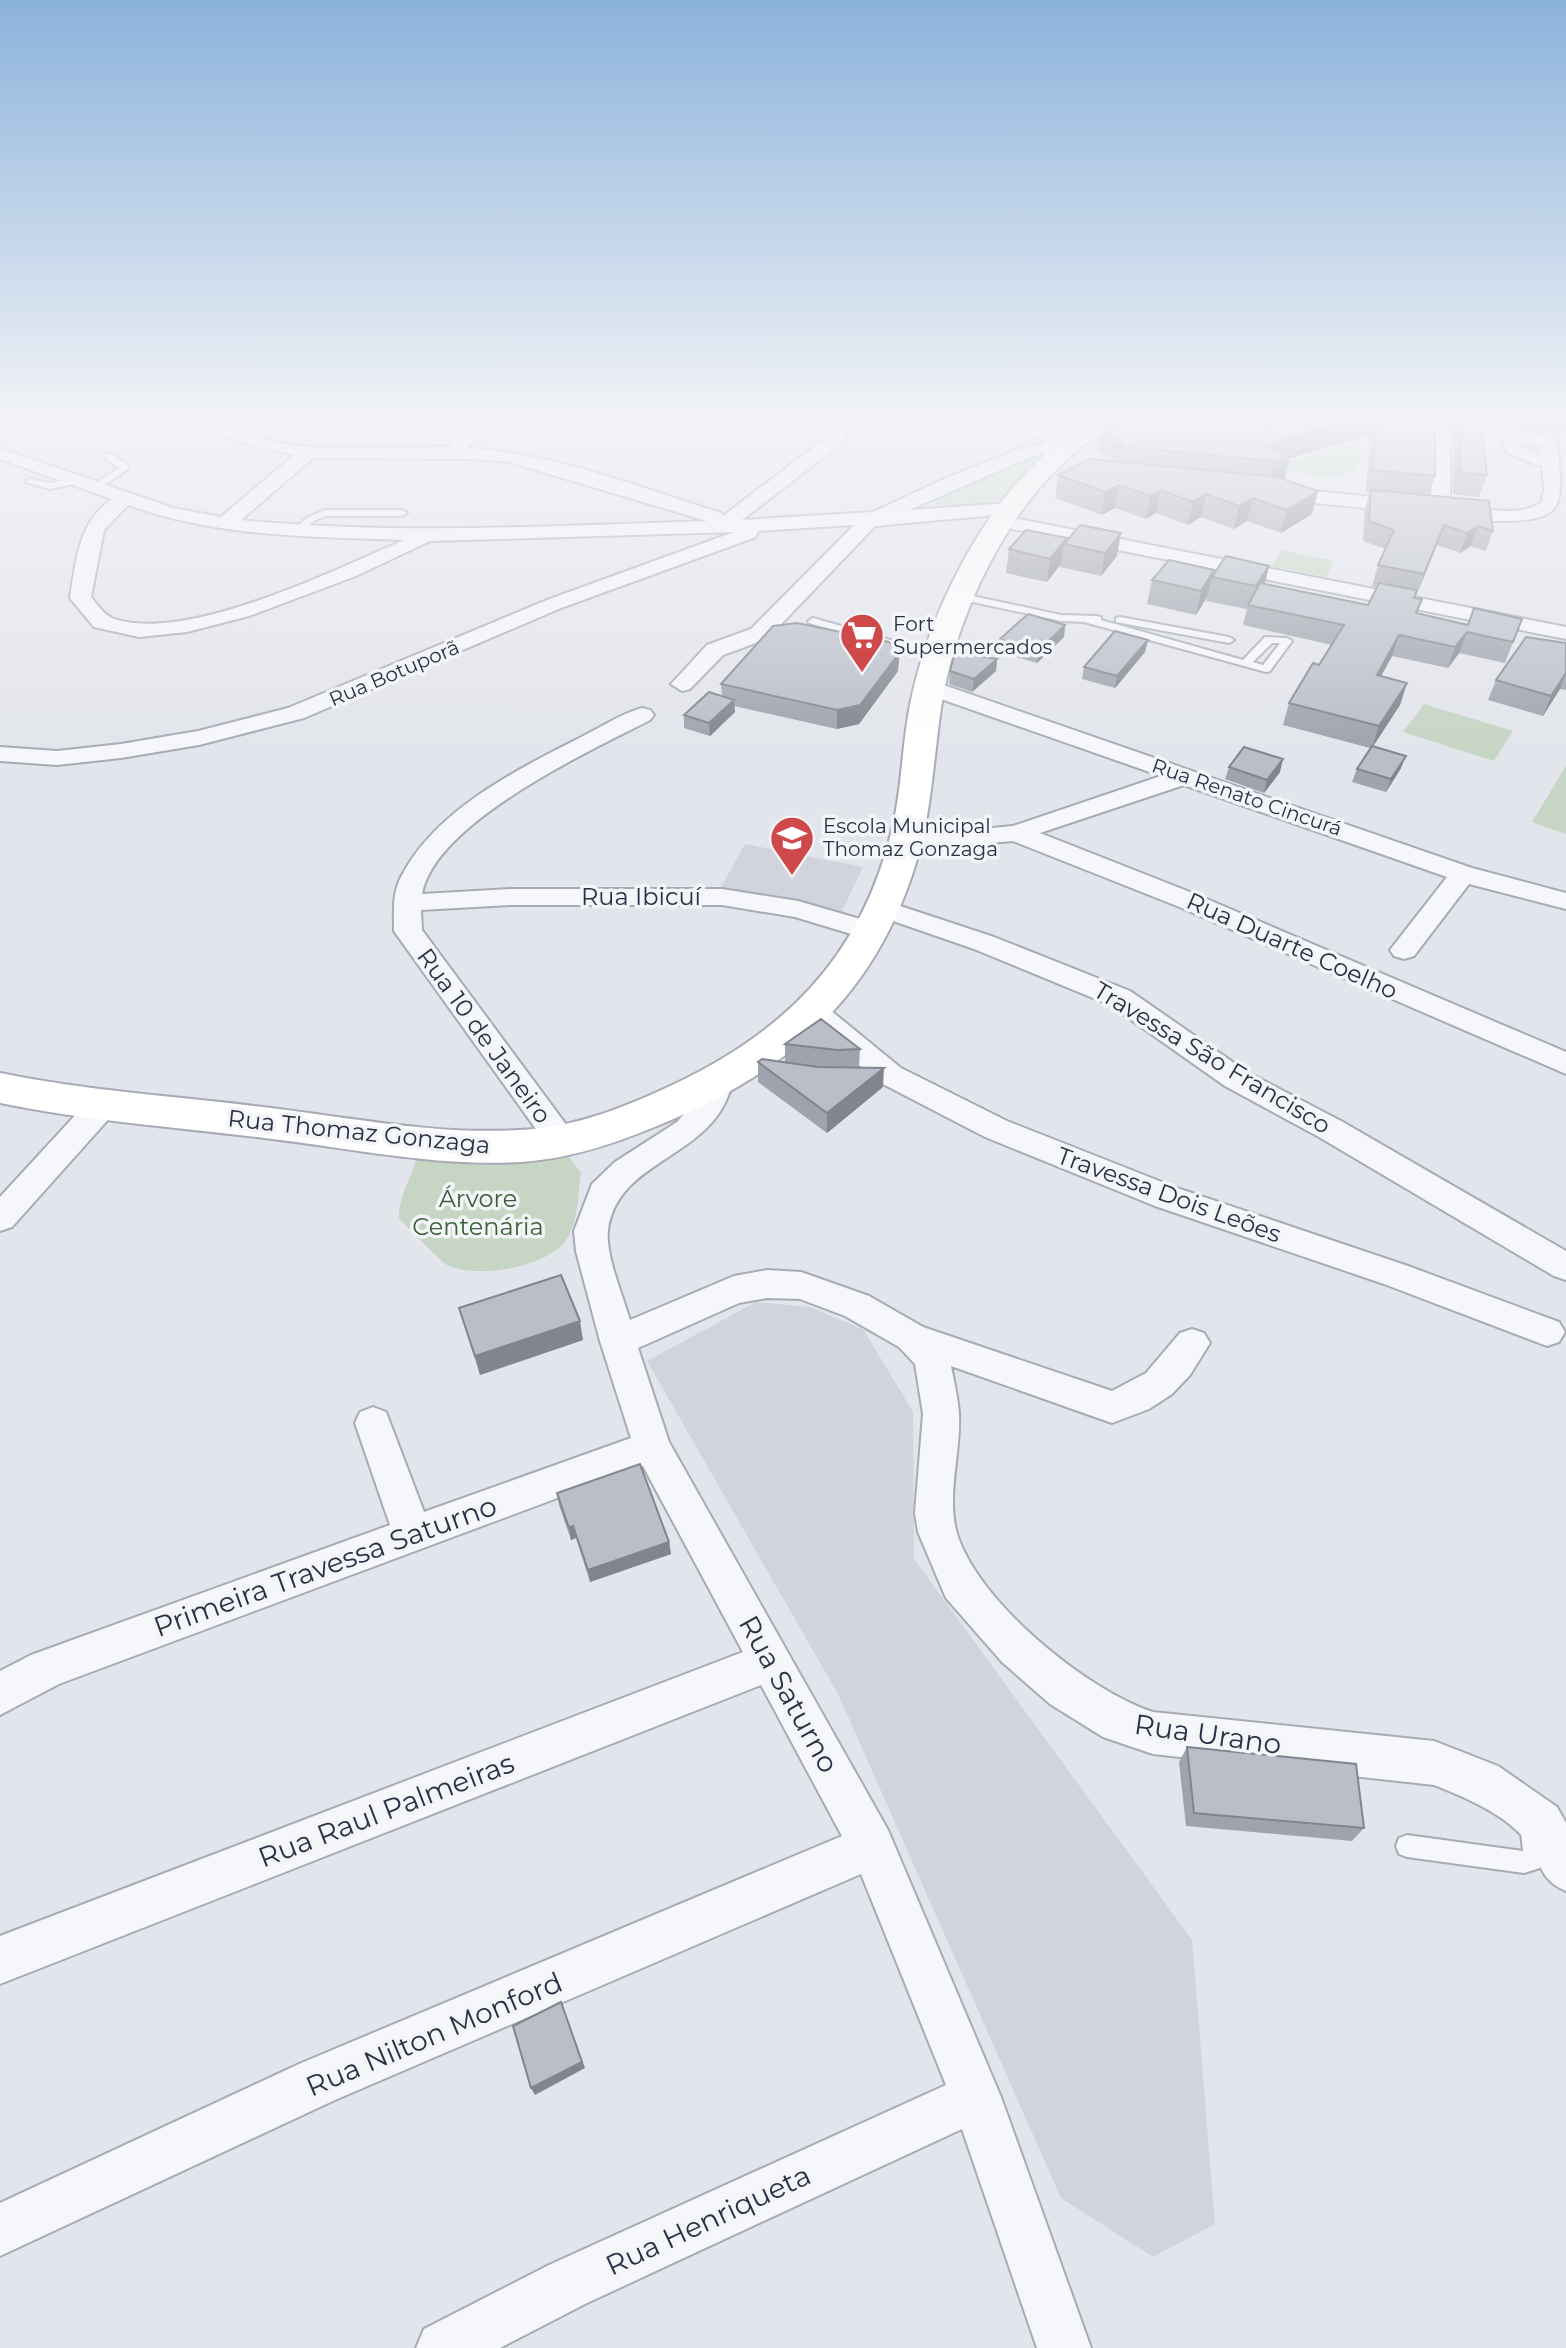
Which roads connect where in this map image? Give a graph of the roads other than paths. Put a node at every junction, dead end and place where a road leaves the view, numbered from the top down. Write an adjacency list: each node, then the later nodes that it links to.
1 (92, 530): 9 (street)
2 (282, 530): 8 (street)
3 (566, 530): 9 (street)
4 (759, 530): 19 (street, Rua Botuporã)
5 (859, 530): 17 (street)
6 (1003, 530): 10 (main road, Rua Thomaz Gonzaga)
7 (1063, 530): 13 (street)
8 (297, 531): 9 (street)
9 (432, 535)
10 (963, 597): 11 (lane); 16 (main road, Rua Thomaz Gonzaga)
11 (1088, 620): 14 (lane); 15 (lane)
12 (813, 621): 16 (lane)
13 (1566, 633)
14 (1229, 640)
15 (1245, 664)
16 (934, 672): 20 (street, Rua Renato Cincurá); 22 (main road, Rua Thomaz Gonzaga)
17 (682, 684)
18 (642, 715): 25 (street)
19 (0, 754)
20 (1186, 776): 21 (street); 23 (street, Rua Renato Cincurá)
21 (1016, 833): 22 (street); 29 (street, Rua Duarte Coelho)
22 (907, 842): 26 (main road, Rua Thomaz Gonzaga)
23 (1463, 874): 24 (street, Rua Renato Cincurá); 27 (street)
24 (1566, 901)
25 (408, 903): 26 (street, Rua Ibicuí); 33 (street, Rua 10 de Janeiro)
26 (877, 920): 28 (main road, Rua Thomaz Gonzaga); 35 (street, Travessa São Francisco)
27 (1404, 950)
28 (814, 1012): 30 (main road, Rua Thomaz Gonzaga); 36 (street, Travessa Dois Leões)
29 (1566, 1064)
30 (745, 1074): 33 (main road, Rua Thomaz Gonzaga); 38 (street, Rua Saturno)
31 (0, 1088): 32 (main road, Rua Thomaz Gonzaga)
32 (103, 1105): 33 (main road, Rua Thomaz Gonzaga); 34 (street)
33 (562, 1142)
34 (0, 1218)
35 (1565, 1266)
36 (1547, 1332)
37 (911, 1337): 38 (street, Rua Urano); 39 (street, Rua Urano); 45 (street, Rua Urano)
38 (618, 1341): 41 (street, Rua Saturno)
39 (1192, 1343)
40 (373, 1423): 42 (street)
41 (652, 1446): 42 (street, Primeira Travessa Saturno); 43 (street, Rua Saturno)
42 (412, 1533): 44 (street, Primeira Travessa Saturno)
43 (772, 1661): 46 (street, Rua Saturno); 49 (street, Rua Raul Palmeiras)
44 (0, 1694)
45 (1529, 1814): 47 (lane); 48 (street, Rua Urano)
46 (872, 1846): 50 (street, Rua Saturno); 51 (street, Rua Nilton Monford)
47 (1407, 1846)
48 (1566, 1868)
49 (0, 1960)
50 (976, 2097): 52 (street, Rua Henriqueta); 53 (street, Rua Saturno)
51 (0, 2230)
52 (443, 2348)
53 (1064, 2348)

